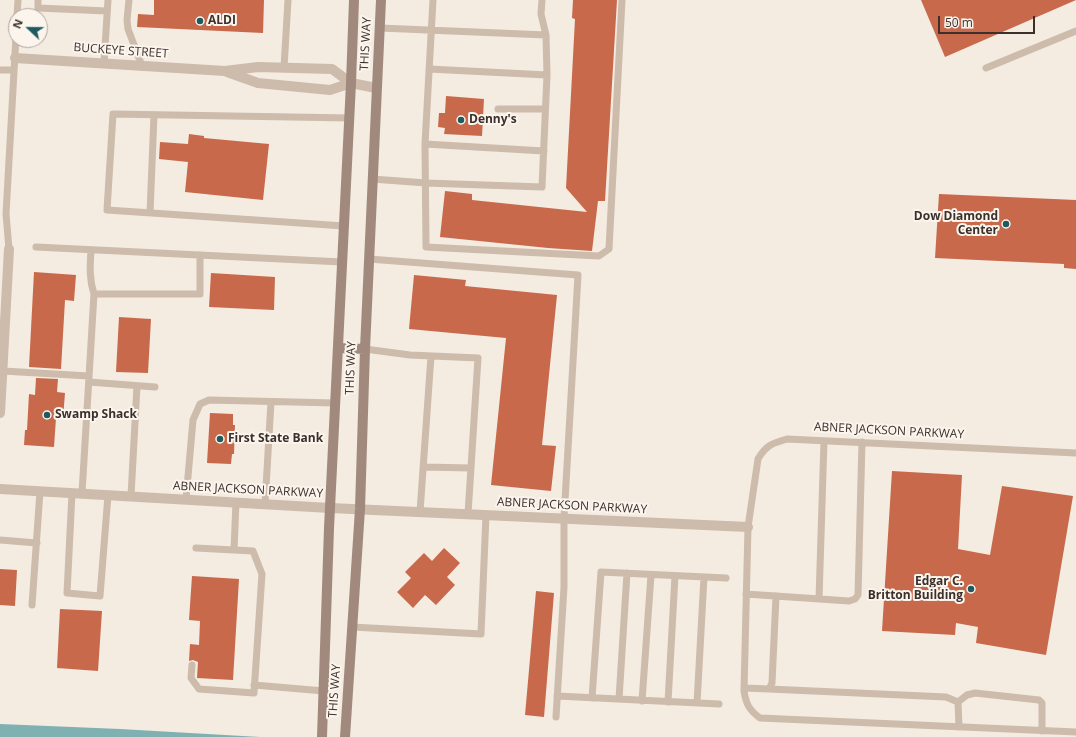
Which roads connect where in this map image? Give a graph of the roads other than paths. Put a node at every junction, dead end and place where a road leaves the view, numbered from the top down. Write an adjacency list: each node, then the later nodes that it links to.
1 (38, 0): 10 (lane)
2 (108, 0): 10 (lane)
3 (129, 0): 18 (lane)
4 (288, 0): 19 (lane)
5 (354, 0): 26 (main road, THIS WAY)
6 (381, 0): 11 (main road, THIS WAY)
7 (433, 0): 12 (lane)
8 (542, 0): 14 (lane)
9 (622, 0): 35 (lane)
10 (107, 11): 17 (lane)
11 (380, 28): 12 (lane); 27 (main road, THIS WAY)
12 (431, 30): 14 (lane); 21 (lane)
13 (1076, 31): 20 (lane)
14 (546, 35): 25 (lane)
15 (15, 48): 16 (lane)
16 (15, 58): 17 (street, BUCKEYE STREET); 23 (lane)
17 (104, 63): 18 (street, BUCKEYE STREET)
18 (142, 66): 24 (street, BUCKEYE STREET)
19 (284, 68): 24 (street, BUCKEYE STREET); 26 (street, BUCKEYE STREET)
20 (986, 68)
21 (429, 69): 25 (lane); 32 (lane)
22 (0, 70): 23 (lane)
23 (14, 70): 39 (lane)
24 (225, 71): 26 (street, BUCKEYE STREET)
25 (547, 75): 29 (lane)
26 (352, 83): 27 (street, BUCKEYE STREET); 31 (main road, THIS WAY)
27 (376, 88): 34 (main road, THIS WAY)
28 (498, 109): 29 (lane)
29 (545, 109): 33 (lane)
30 (154, 115): 31 (lane); 36 (lane); 36 (lane)
31 (350, 118): 37 (main road, THIS WAY)
32 (425, 144): 33 (lane); 35 (lane)
33 (544, 151): 35 (lane)
34 (372, 179): 35 (lane); 42 (main road, THIS WAY)
35 (426, 183)
36 (150, 213): 37 (lane)
37 (344, 226): 43 (main road, THIS WAY)
38 (36, 247): 40 (lane)
39 (9, 249): 45 (street)
40 (91, 250): 41 (lane); 44 (lane)
41 (200, 255): 43 (lane); 44 (lane)
42 (369, 259): 47 (main road, THIS WAY); 74 (lane)
43 (342, 262): 46 (main road, THIS WAY)
44 (94, 294): 50 (lane)
45 (3, 307): 49 (street)
46 (338, 348): 47 (main road); 54 (main road, THIS WAY)
47 (365, 349): 48 (lane); 70 (main road, THIS WAY)
48 (431, 356): 59 (lane); 60 (lane)
49 (2, 377): 50 (lane); 55 (street)
50 (89, 379): 51 (lane); 63 (lane)
51 (137, 386): 52 (lane); 65 (lane)
52 (154, 387)
53 (271, 402): 54 (lane); 66 (lane); 68 (lane)
54 (335, 403): 69 (main road, THIS WAY)
55 (0, 413)
56 (824, 441): 57 (lane, ABNER JACKSON PARKWAY); 75 (lane, ABNER JACKSON PARKWAY); 87 (lane)
57 (862, 442): 58 (lane, ABNER JACKSON PARKWAY); 87 (lane)
58 (1076, 453)
59 (423, 467): 60 (lane); 71 (lane)
60 (471, 468): 72 (lane)
61 (0, 489): 62 (street, ABNER JACKSON PARKWAY)
62 (40, 491): 63 (street, ABNER JACKSON PARKWAY); 77 (lane)
63 (77, 493): 64 (street, ABNER JACKSON PARKWAY); 64 (lane)
64 (108, 495): 65 (street, ABNER JACKSON PARKWAY)
65 (131, 496): 66 (street, ABNER JACKSON PARKWAY)
66 (186, 499): 67 (street, ABNER JACKSON PARKWAY)
67 (236, 502): 68 (street, ABNER JACKSON PARKWAY); 79 (lane)
68 (264, 504): 69 (street, ABNER JACKSON PARKWAY)
69 (330, 508): 70 (street, ABNER JACKSON PARKWAY); 94 (main road, THIS WAY)
70 (360, 509): 71 (street, ABNER JACKSON PARKWAY); 89 (main road, THIS WAY)
71 (420, 512): 72 (street, ABNER JACKSON PARKWAY)
72 (468, 514): 73 (street, ABNER JACKSON PARKWAY)
73 (486, 515): 74 (street, ABNER JACKSON PARKWAY); 89 (lane)
74 (564, 518): 75 (street, ABNER JACKSON PARKWAY); 95 (lane)
75 (748, 527): 85 (lane)
76 (0, 540): 77 (lane)
77 (36, 543): 88 (lane)
78 (196, 548): 79 (lane)
79 (234, 550): 91 (lane)
80 (626, 573): 81 (lane); 96 (lane); 97 (lane)
81 (651, 575): 82 (lane); 98 (lane)
82 (675, 576): 83 (lane); 99 (lane)
83 (704, 577): 84 (lane); 101 (lane)
84 (726, 578)
85 (746, 594): 86 (lane); 92 (lane)
86 (776, 596): 87 (lane); 93 (lane)
87 (819, 599)
88 (32, 605)
89 (352, 627): 108 (main road, THIS WAY)
90 (192, 665): 91 (lane)
91 (254, 685): 94 (lane)
92 (744, 688): 93 (lane); 104 (lane)
93 (769, 690): 100 (lane)
94 (324, 691): 107 (main road, THIS WAY)
95 (557, 696): 96 (lane); 103 (lane)
96 (592, 698): 97 (lane)
97 (619, 699): 98 (lane)
98 (642, 701): 99 (lane)
99 (668, 702): 101 (lane)
100 (958, 702): 104 (lane); 105 (lane)
101 (697, 703): 102 (lane)
102 (720, 704)
103 (556, 717)
104 (959, 727): 105 (lane)
105 (1042, 731): 106 (lane)
106 (1076, 732)
107 (322, 737)
108 (345, 737)

